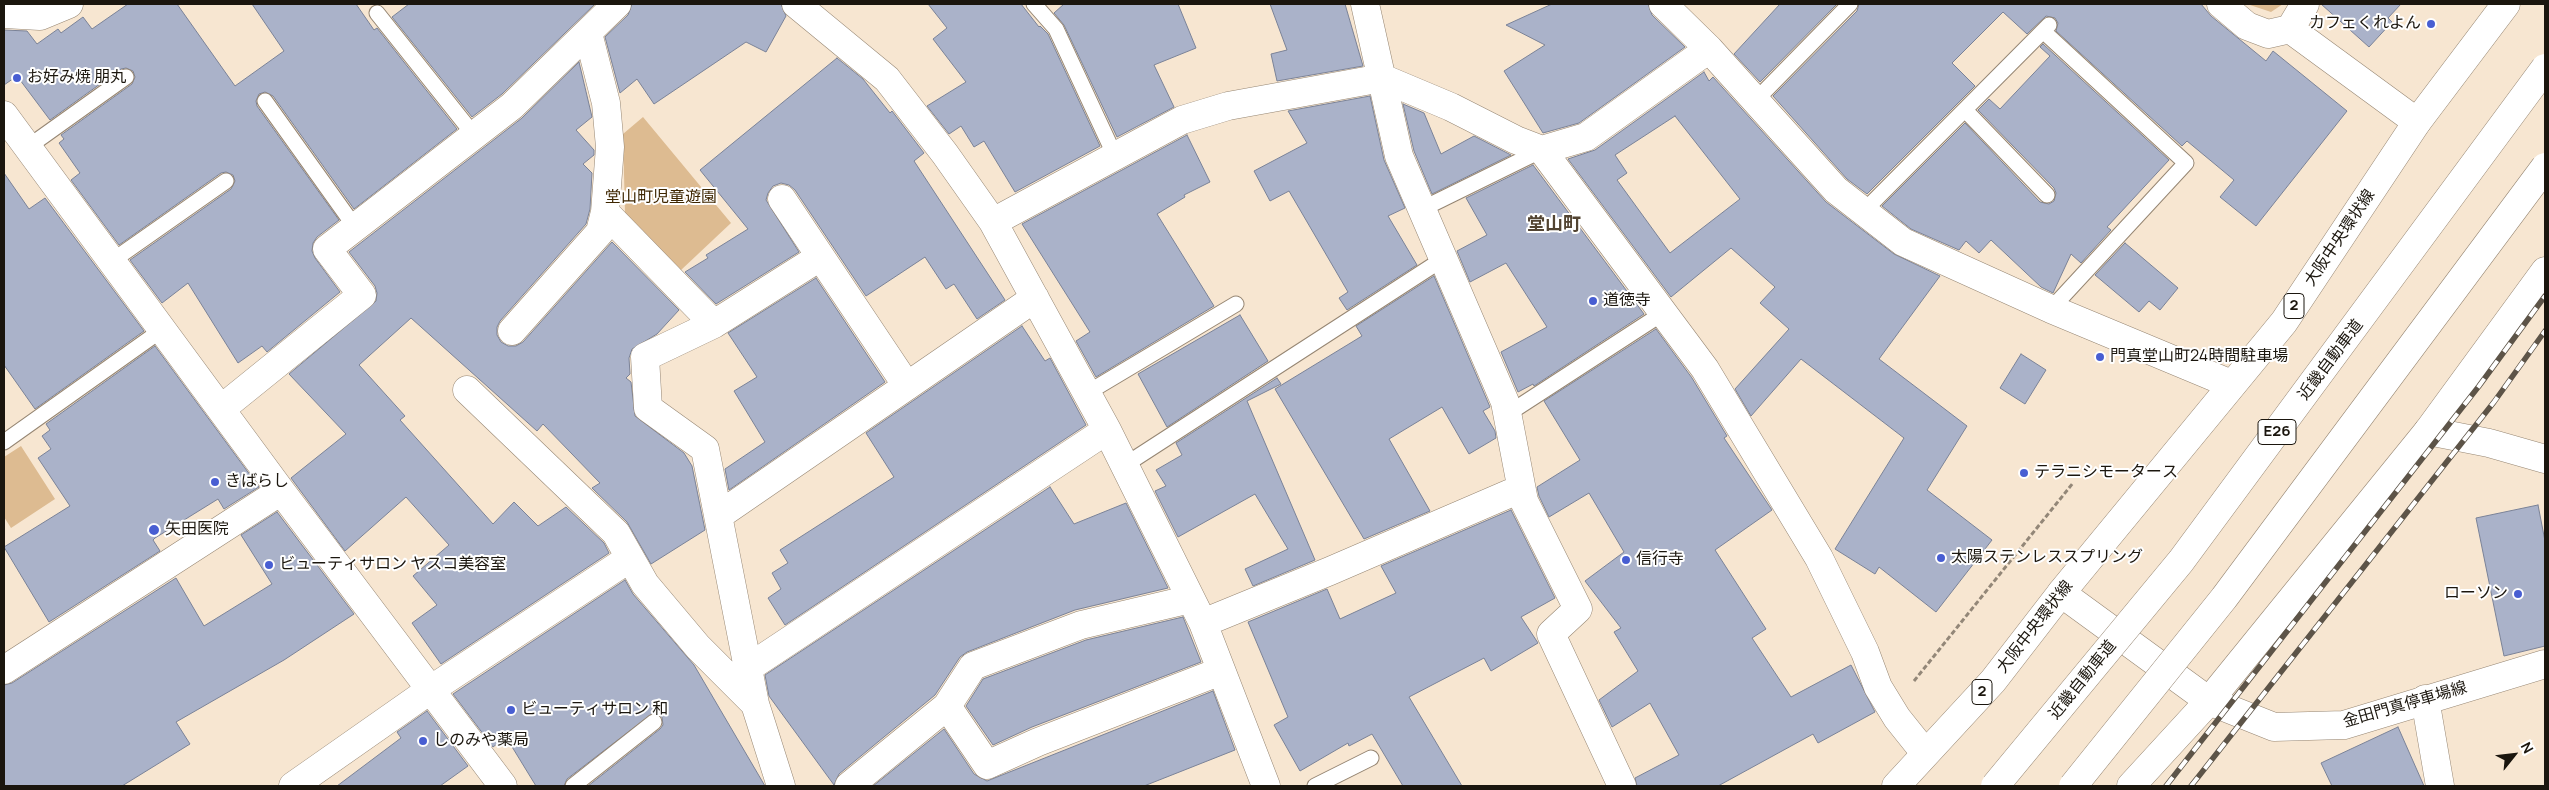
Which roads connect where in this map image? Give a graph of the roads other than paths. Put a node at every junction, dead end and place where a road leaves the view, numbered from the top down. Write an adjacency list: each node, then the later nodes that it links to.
1 (69, 4): 12 (main road)
2 (617, 4): 14 (main road)
3 (796, 4): 35 (main road)
4 (1034, 4): 27 (lane)
5 (1365, 4): 18 (main road)
6 (1663, 4): 15 (main road)
7 (1850, 4): 19 (lane)
8 (2221, 4): 13 (main road)
9 (2305, 4): 13 (main road)
10 (2506, 4): 23 (main road, 大阪中央環状線 / 2)
11 (377, 13): 24 (lane)
12 (4, 14)
13 (2290, 29): 23 (main road)
14 (588, 33): 24 (main road); 33 (main road)
15 (1709, 49): 19 (main road); 26 (main road)
16 (2545, 68): 87 (main road, 近畿自動車道 / E26, bridge)
17 (126, 77): 25 (lane)
18 (1382, 78): 26 (main road); 27 (main road); 32 (main road)
19 (1756, 100): 34 (main road)
20 (265, 101): 36 (lane)
21 (1965, 110): 30 (lane); 34 (lane); 43 (lane)
22 (4, 115): 25 (main road)
23 (2417, 122): 48 (main road, 大阪中央環状線 / 2)
24 (474, 135): 36 (main road)
25 (28, 147): 39 (main road)
26 (1542, 150): 32 (lane); 44 (main road)
27 (1115, 156): 35 (main road)
28 (2545, 168): 88 (main road, bridge)
29 (226, 181): 39 (lane)
30 (2047, 195)
31 (782, 199): 37 (main road)
32 (1422, 208): 38 (main road)
33 (605, 212): 45 (main road); 47 (main road)
34 (1864, 212): 43 (main road)
35 (993, 222): 41 (main road)
36 (355, 227): 52 (main road)
37 (820, 257): 45 (main road); 49 (main road)
38 (1443, 258): 53 (main road); 58 (lane)
39 (112, 261): 46 (main road)
40 (2545, 271): 55 (main road)
41 (1035, 298): 49 (main road); 51 (main road)
42 (1236, 304): 51 (lane)
43 (2051, 309): 48 (main road)
44 (1663, 313): 53 (lane); 76 (main road)
45 (714, 324): 61 (main road)
46 (163, 329): 52 (main road); 56 (lane)
47 (512, 331)
48 (2231, 384): 63 (main road, 大阪中央環状線 / 2)
49 (907, 386): 61 (main road)
50 (467, 390): 62 (main road)
51 (1087, 393): 54 (main road)
52 (221, 409): 60 (main road)
53 (1506, 415): 59 (main road)
54 (1107, 430): 58 (main road); 67 (main road)
55 (2428, 431): 57 (main road); 72 (main road)
56 (5, 440)
57 (2545, 459)
58 (1125, 465): 64 (main road)
59 (1520, 489): 65 (main road); 85 (main road)
60 (281, 491): 68 (main road); 70 (main road)
61 (718, 516): 67 (main road)
62 (630, 558): 70 (main road); 73 (main road)
63 (2061, 593): 72 (main road, 金田門真停車場線); 76 (main road, 大阪中央環状線 / 2)
64 (1191, 598): 65 (main road); 74 (main road)
65 (1203, 623): 69 (main road)
66 (2545, 664): 71 (main road, 金田門真停車場線)
67 (748, 668): 73 (main road)
68 (4, 670)
69 (1221, 671): 74 (main road); 83 (main road)
70 (430, 690): 78 (main road); 79 (main road)
71 (2425, 700): 72 (main road, 金田門真停車場線); 90 (main road)
72 (2210, 701): 89 (main road)
73 (755, 704): 81 (main road)
74 (946, 706): 82 (main road)
75 (654, 722): 80 (lane)
76 (1925, 753): 86 (main road, 大阪中央環状線 / 2)
77 (1371, 758): 84 (lane)
78 (293, 786)
79 (503, 786)
80 (573, 786)
81 (781, 786)
82 (849, 786)
83 (1266, 786)
84 (1315, 786)
85 (1622, 786)
86 (1896, 786)
87 (1996, 786)
88 (2073, 786)
89 (2131, 786)
90 (2440, 786)

